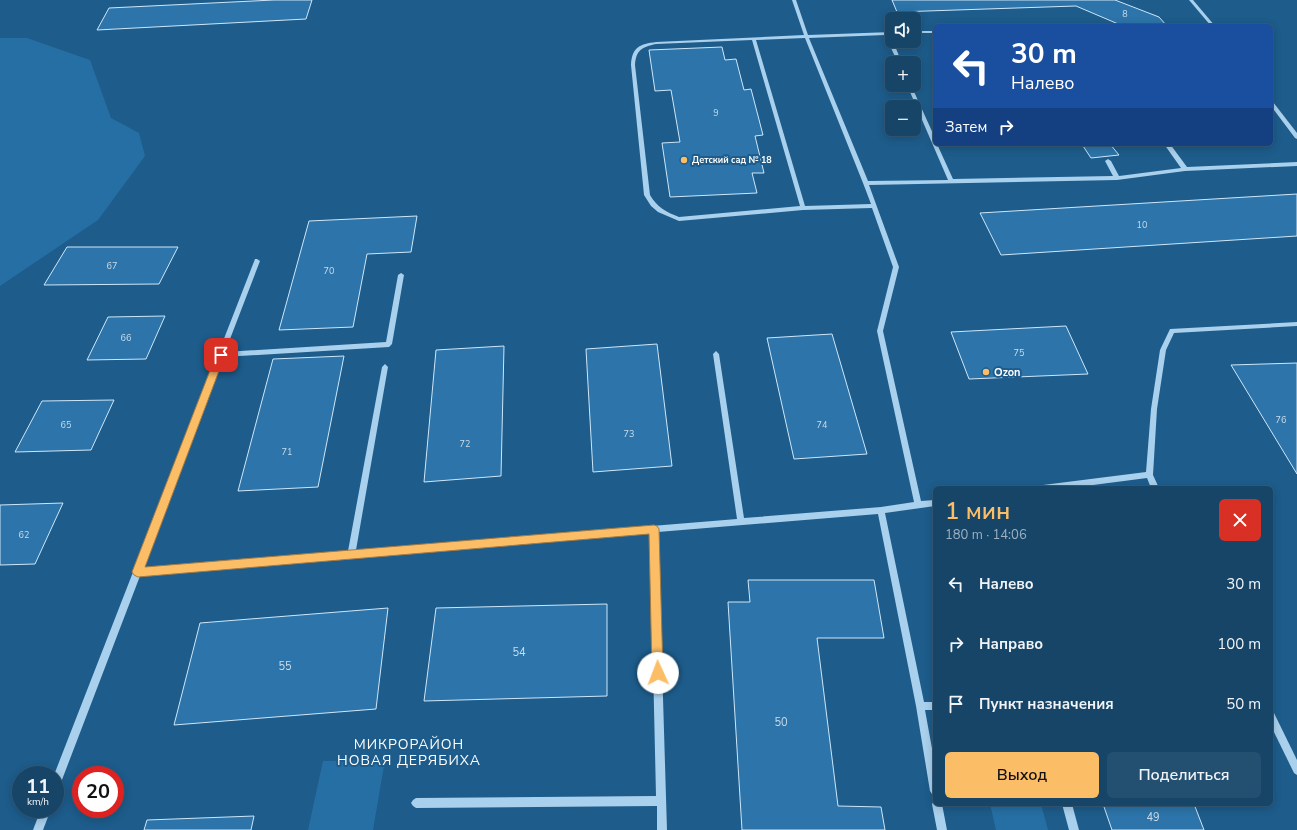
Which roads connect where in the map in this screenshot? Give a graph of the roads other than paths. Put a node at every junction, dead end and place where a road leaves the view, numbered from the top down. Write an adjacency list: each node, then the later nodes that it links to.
1 (794, 0): 7 (street)
2 (1190, 0): 3 (street)
3 (1211, 24)
4 (921, 32): 5 (street)
5 (933, 32)
6 (885, 33): 7 (street)
7 (806, 36): 8 (street); 20 (street)
8 (754, 40): 22 (street); 22 (street)
9 (912, 92): 12 (street)
10 (1273, 106): 11 (street)
11 (1297, 137)
12 (933, 140)
13 (936, 146): 19 (street)
14 (1169, 146): 17 (street)
15 (1108, 161): 18 (street)
16 (1297, 164): 17 (street)
17 (1186, 169): 18 (street)
18 (1117, 178): 19 (street)
19 (951, 181): 20 (street)
20 (866, 183): 21 (street)
21 (874, 206): 22 (street); 33 (street)
22 (803, 208)
23 (257, 261): 27 (street)
24 (401, 275): 27 (street)
25 (1297, 324): 29 (street)
26 (716, 354): 35 (street)
27 (221, 355): 38 (street)
28 (385, 367): 37 (street)
29 (1149, 475): 30 (street); 31 (street)
30 (1059, 486)
31 (1154, 486)
32 (933, 503): 33 (street)
33 (918, 505): 34 (street)
34 (881, 510): 35 (street); 39 (street)
35 (741, 522): 36 (street)
36 (654, 529): 37 (street); 45 (street)
37 (351, 554): 38 (street)
38 (138, 572): 42 (street)
39 (920, 706): 40 (street); 44 (street)
40 (933, 706)
41 (1273, 720): 43 (street)
42 (62, 766)
43 (1297, 770)
44 (933, 779)
45 (661, 801): 46 (street); 51 (street)
46 (416, 803)
47 (937, 806): 52 (street)
48 (1068, 806): 53 (street)
49 (43, 818): 50 (street)
50 (38, 830)
51 (662, 830)
52 (942, 830)
53 (1074, 830)

